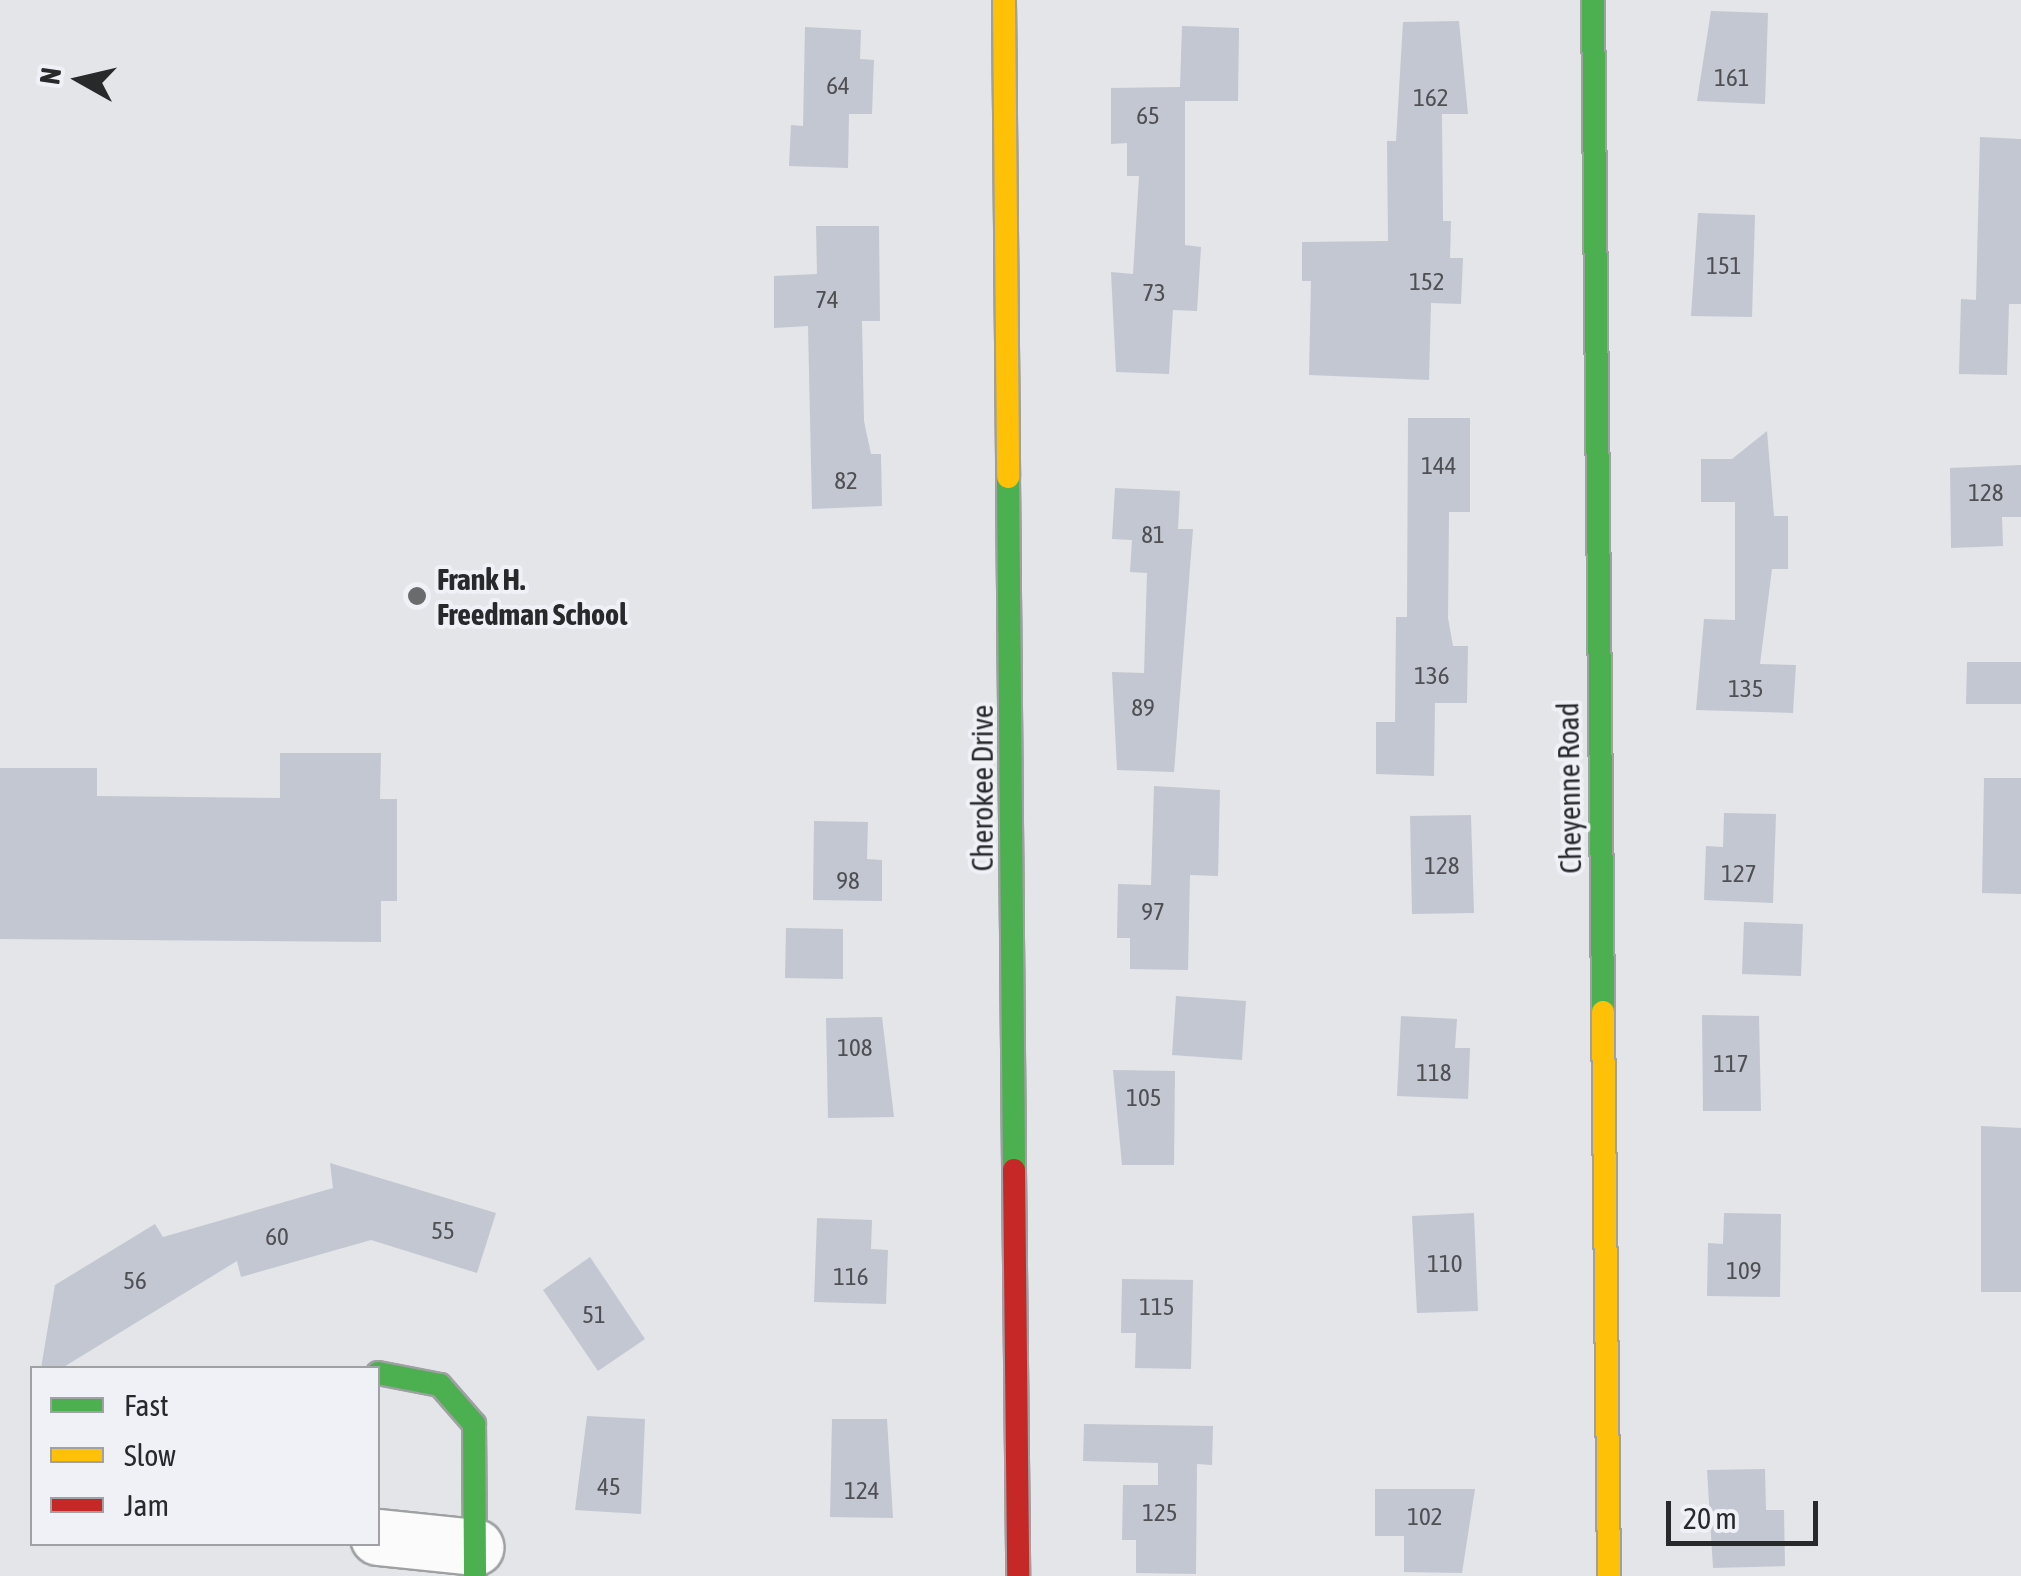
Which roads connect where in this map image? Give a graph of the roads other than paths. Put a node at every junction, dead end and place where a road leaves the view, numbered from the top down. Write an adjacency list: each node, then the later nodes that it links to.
1 (1004, 0): 6 (street, Cherokee Drive)
2 (1593, 0): 7 (street, Cheyenne Road)
3 (380, 1373): 5 (street)
4 (380, 1537): 5 (street)
5 (475, 1561)
6 (1018, 1576)
7 (1608, 1576)

